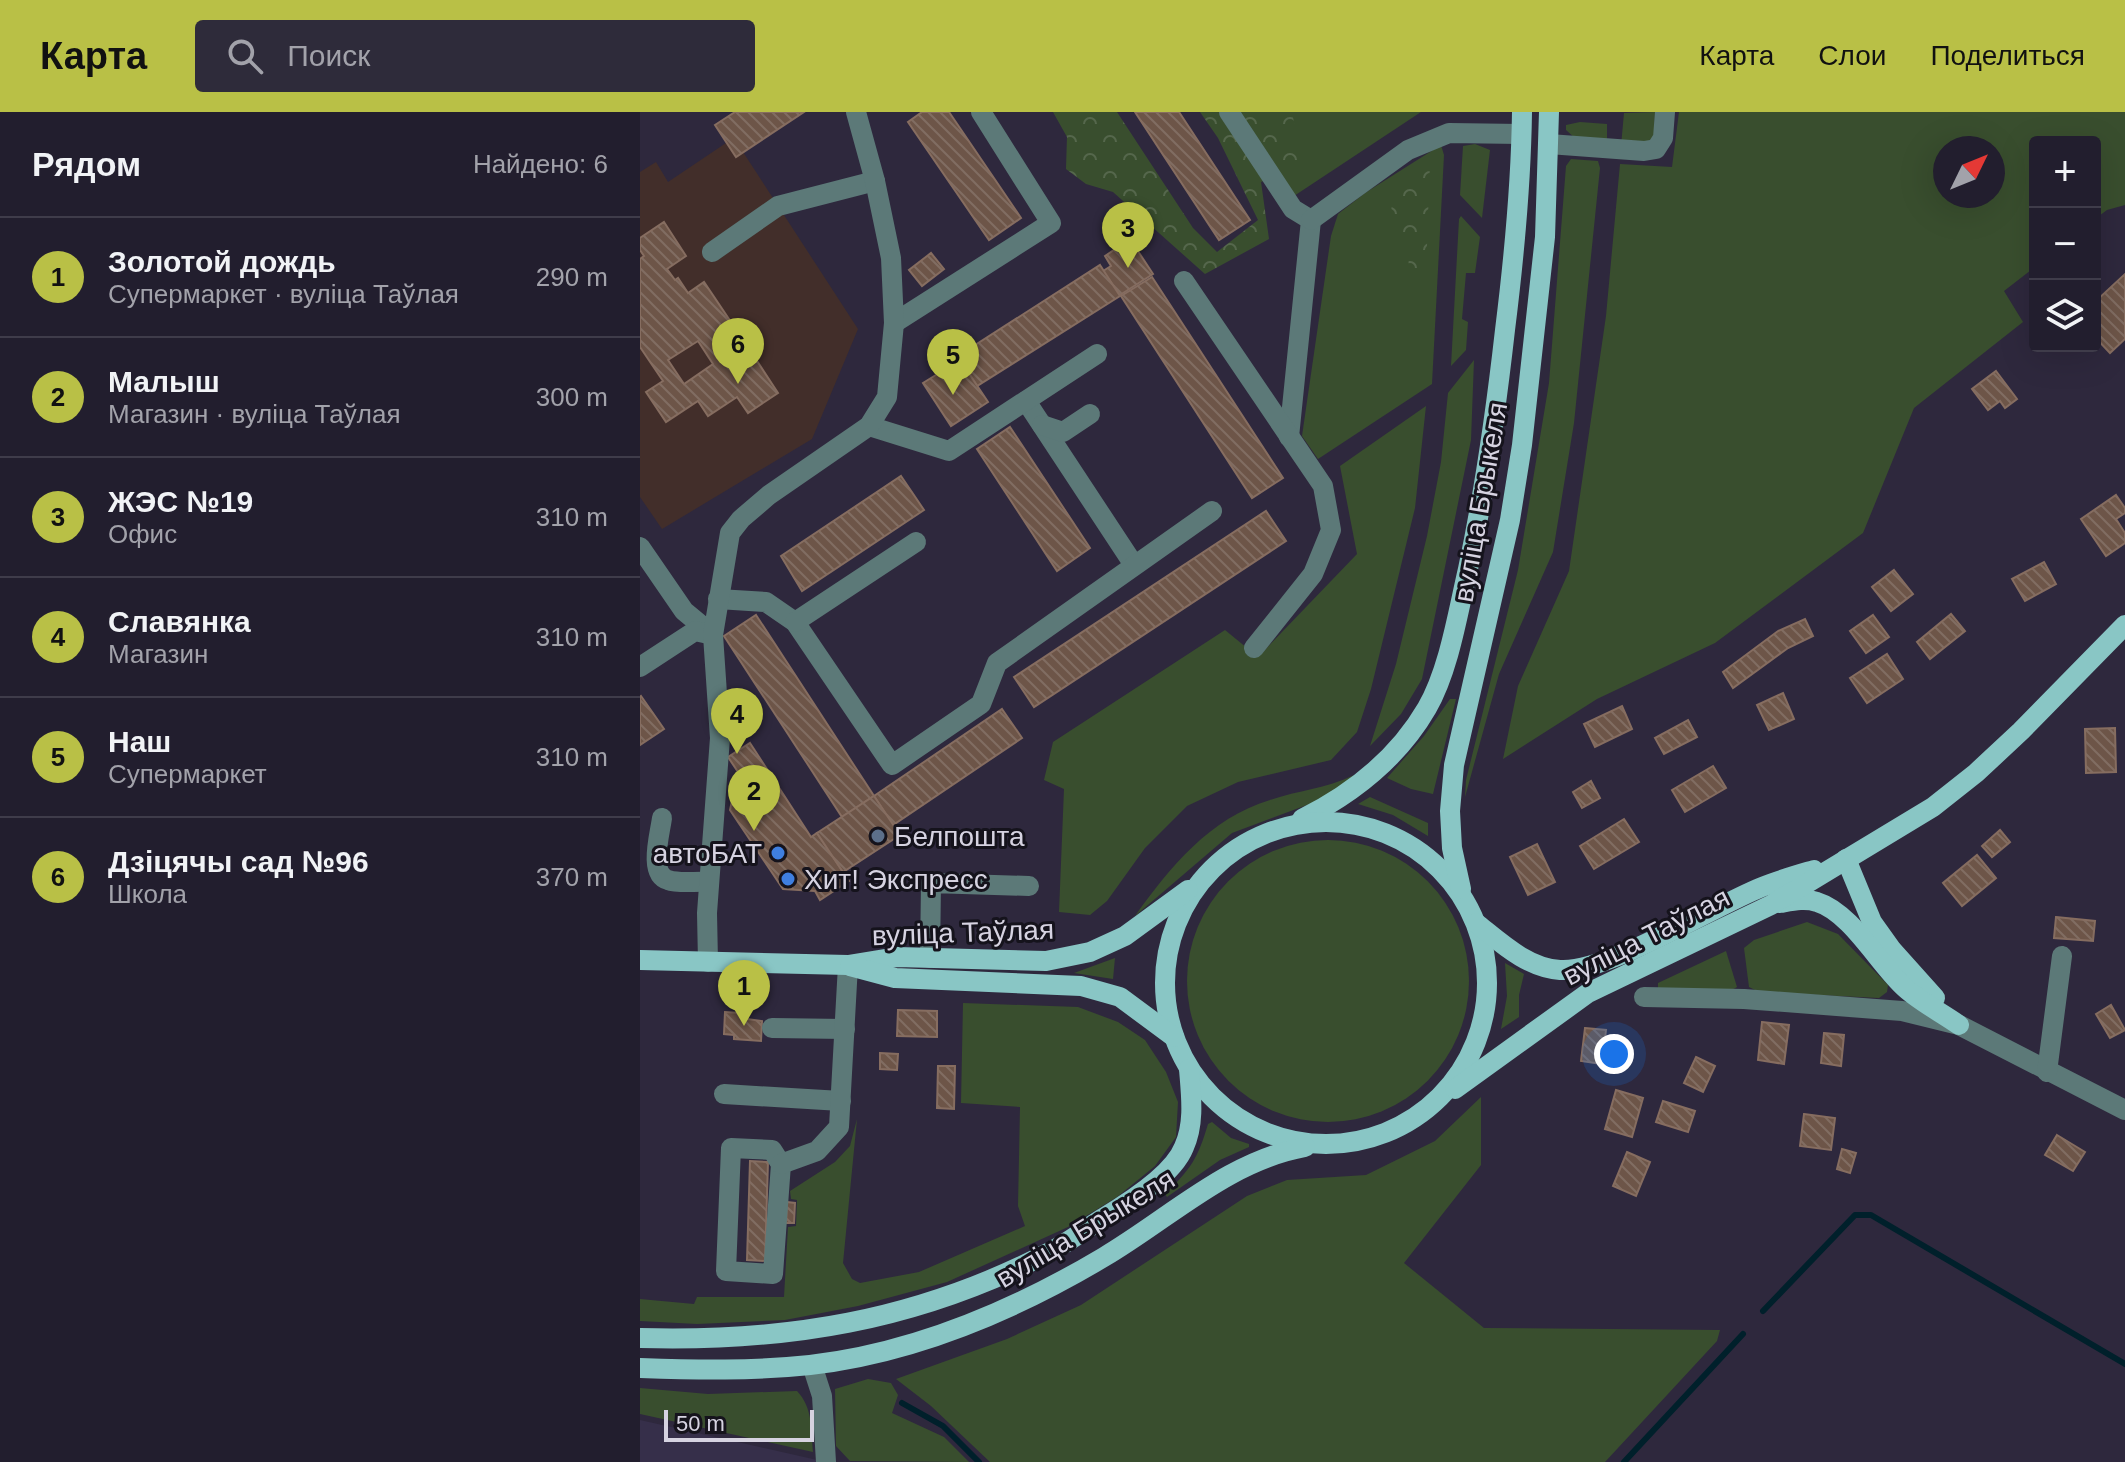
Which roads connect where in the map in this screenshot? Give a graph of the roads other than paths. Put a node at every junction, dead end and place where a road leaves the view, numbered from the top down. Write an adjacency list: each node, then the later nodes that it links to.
1 (856, 112): 9 (street)
2 (981, 112): 13 (street)
3 (1229, 112): 10 (street)
4 (1522, 112): 7 (main road, вуліца Брыкеля)
5 (1549, 112): 8 (main road, вуліца Брыкеля)
6 (1665, 112): 8 (street)
7 (1521, 134): 10 (street); 31 (main road, вуліца Брыкеля)
8 (1549, 144): 36 (main road, вуліца Брыкеля)
9 (875, 181): 11 (street); 13 (street)
10 (1311, 220): 19 (street)
11 (712, 252)
12 (1184, 281): 19 (street)
13 (894, 323): 18 (street)
14 (1097, 354): 15 (street)
15 (1026, 401): 17 (street); 18 (street)
16 (1090, 414): 17 (street)
17 (1042, 425): 23 (street)
18 (869, 426): 24 (street)
19 (1289, 437): 28 (street)
20 (1212, 511): 23 (street)
21 (916, 542): 25 (street)
22 (640, 547): 27 (street)
23 (1134, 565): 25 (street)
24 (718, 599): 25 (street); 27 (street)
25 (795, 622)
26 (2125, 625): 32 (main road, вуліца Таўлая)
27 (713, 635): 29 (street); 34 (street)
28 (1254, 648)
29 (640, 667)
30 (662, 818): 34 (street)
31 (1285, 827): 33 (main road); 36 (main road)
32 (1846, 859): 37 (main road, вуліца Таўлая); 38 (main road, вуліца Таўлая); 45 (main road)
33 (1201, 880): 40 (main road, вуліца Таўлая); 48 (main road)
34 (708, 882): 42 (street)
35 (1029, 886): 40 (street)
36 (1462, 897): 38 (main road)
37 (1771, 905): 45 (main road); 52 (main road, вуліца Таўлая)
38 (1476, 923): 52 (main road)
39 (2062, 956): 50 (street)
40 (930, 958): 43 (main road, вуліца Таўлая)
41 (640, 960): 42 (main road, вуліца Таўлая)
42 (708, 962): 43 (main road, вуліца Таўлая)
43 (848, 965): 47 (street); 48 (main road, вуліца Таўлая)
44 (1644, 997): 45 (street)
45 (1959, 1025): 50 (street)
46 (772, 1028): 47 (street)
47 (845, 1029): 53 (street)
48 (1174, 1037): 49 (main road)
49 (1189, 1069): 55 (main road); 57 (main road, вуліца Брыкеля)
50 (2047, 1072): 54 (street)
51 (724, 1094): 53 (street)
52 (1438, 1100): 55 (main road, вуліца Таўлая)
53 (841, 1101): 56 (street)
54 (2125, 1110)
55 (1317, 1144): 58 (main road, вуліца Брыкеля)
56 (781, 1164): 56 (street)
57 (640, 1338)
58 (812, 1365): 59 (main road, вуліца Брыкеля); 60 (street)
59 (640, 1368)
60 (826, 1462)

